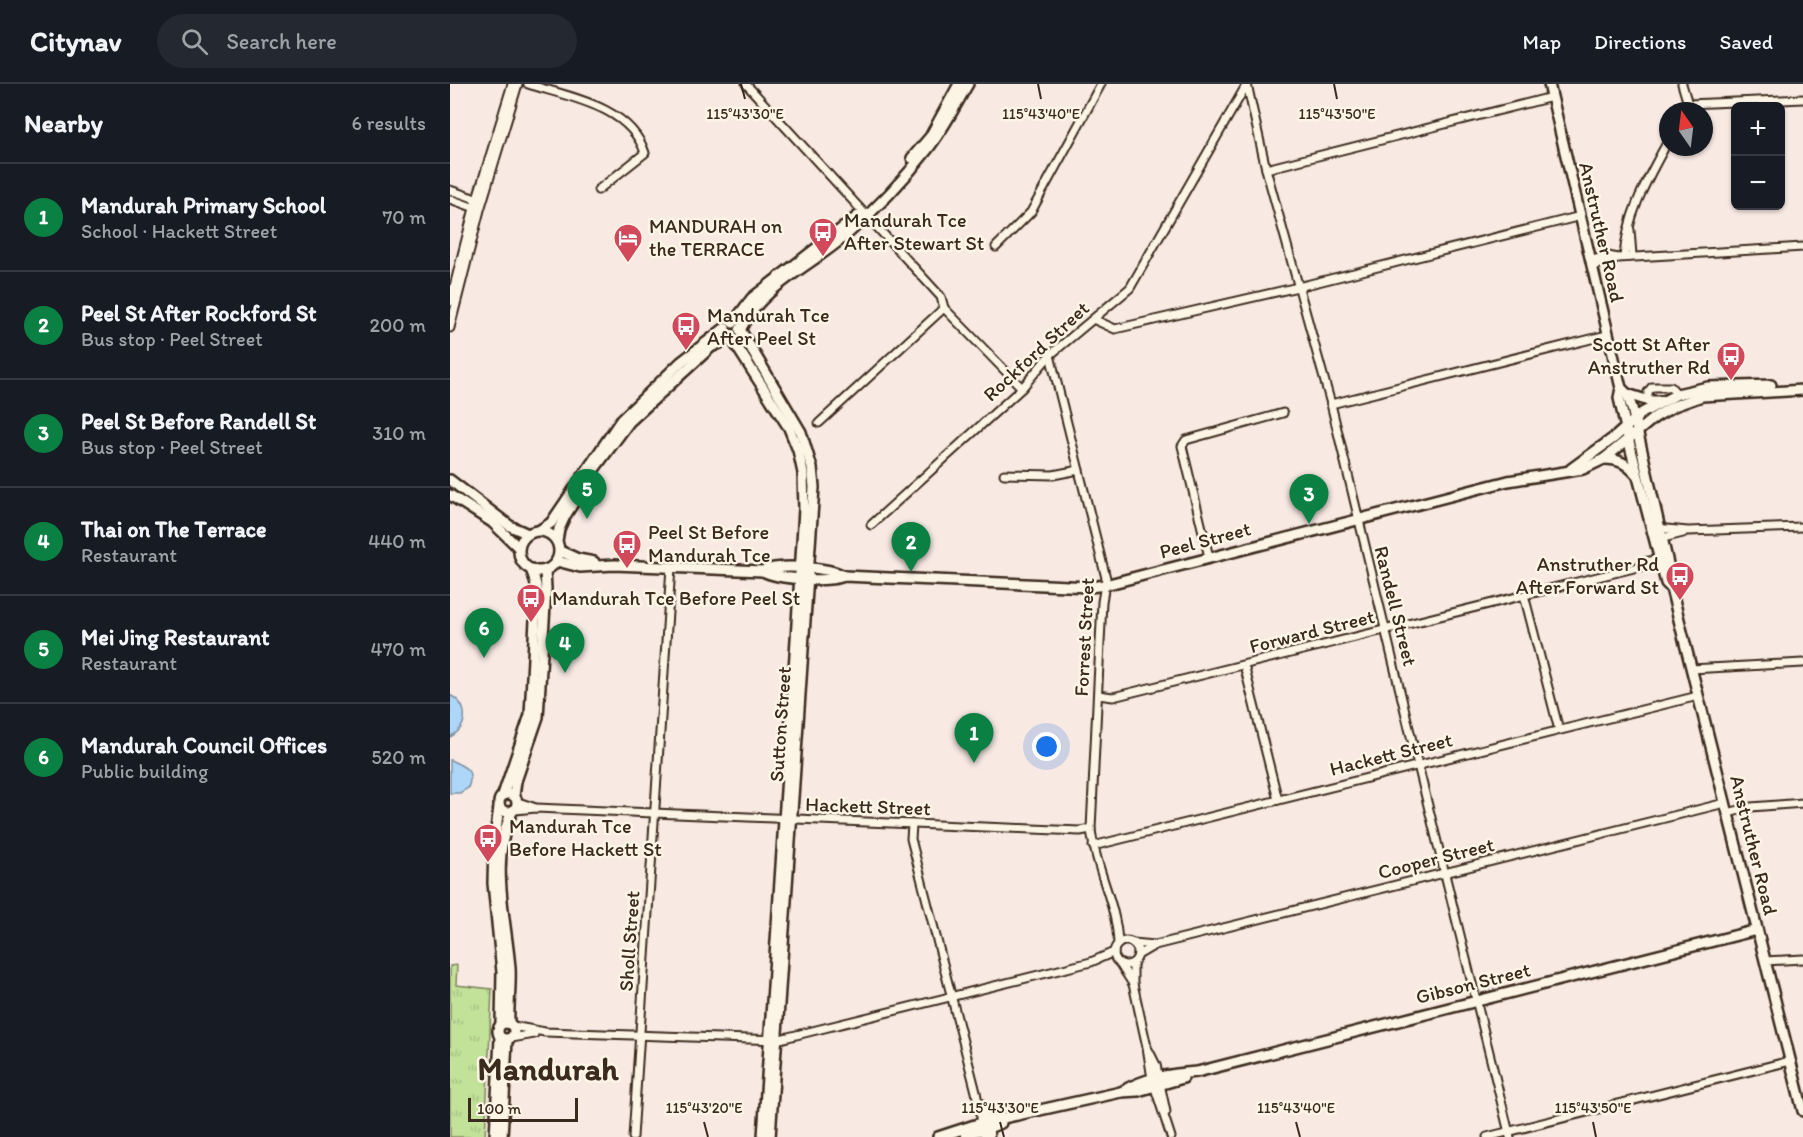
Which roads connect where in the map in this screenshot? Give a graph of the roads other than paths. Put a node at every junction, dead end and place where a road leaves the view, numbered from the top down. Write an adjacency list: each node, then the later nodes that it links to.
1 (512, 84): 20 (street)
2 (518, 84): 20 (street)
3 (528, 84): 18 (street)
4 (746, 84): 22 (street)
5 (959, 84): 22 (main road)
6 (968, 84): 22 (main road)
7 (1101, 84): 24 (street)
8 (1247, 84): 16 (street, Randell Street); 31 (street, Rockford Street)
9 (1549, 84): 11 (main road, Anstruther Road)
10 (1683, 84): 13 (street)
11 (1552, 98): 16 (street); 23 (main road, Anstruther Road)
12 (1803, 99): 14 (street)
13 (1685, 102)
14 (1713, 106)
15 (1660, 156): 26 (street)
16 (1266, 169): 28 (street, Randell Street)
17 (450, 190): 20 (street)
18 (598, 190)
19 (450, 199): 21 (street)
20 (480, 201): 21 (street)
21 (477, 209): 29 (street); 32 (street)
22 (864, 214): 30 (street); 33 (main road)
23 (1581, 216): 27 (main road, Anstruther Road); 28 (street)
24 (996, 247)
25 (1803, 247): 26 (street)
26 (1625, 256): 27 (street)
27 (1592, 263): 34 (main road, Anstruther Road)
28 (1298, 287): 31 (street); 44 (street, Randell Street)
29 (450, 302)
30 (944, 309): 38 (street); 47 (street)
31 (1093, 319): 36 (street, Rockford Street)
32 (450, 328)
33 (735, 328): 35 (main road); 58 (main road, Sutton Street); 63 (main road)
34 (1607, 335): 40 (main road, Anstruther Road); 44 (street)
35 (731, 339): 58 (main road, Sutton Street); 67 (main road)
36 (1050, 355): 38 (street, Rockford Street); 52 (street, Forrest Street)
37 (1803, 384): 41 (main road, Peel Street)
38 (1022, 388): 60 (street, Rockford Street)
39 (1803, 390): 49 (main road, Peel Street)
40 (1624, 391): 43 (main road); 46 (main road, Anstruther Road); 48 (main road, Anstruther Road)
41 (1677, 393): 42 (street); 43 (main road, Peel Street)
42 (1648, 397)
43 (1660, 401): 46 (main road, Peel Street)
44 (1331, 404): 59 (street, Randell Street)
45 (1283, 413): 70 (street)
46 (1635, 420): 48 (main road, Peel Street); 49 (main road, Anstruther Road)
47 (819, 423)
48 (1626, 428): 50 (main road, Anstruther Road); 53 (main road, Peel Street)
49 (1638, 432): 50 (main road, Peel Street); 62 (main road, Anstruther Road)
50 (1629, 439): 51 (main road, Peel Street); 55 (main road, Anstruther Road)
51 (1604, 459): 53 (main road, Peel Street); 55 (main road)
52 (1079, 470): 54 (street); 76 (street, Forrest Street)
53 (1568, 470): 59 (main road, Peel Street)
54 (1004, 474)
55 (1638, 477): 62 (main road, Anstruther Road)
56 (450, 480): 65 (main road)
57 (450, 495): 68 (main road)
58 (809, 509): 75 (main road, Sutton Street)
59 (1359, 519): 70 (main road, Peel Street); 78 (street, Randell Street)
60 (871, 525)
61 (1803, 527): 64 (street)
62 (1656, 528): 64 (street); 66 (main road, Anstruther Road)
63 (540, 531): 65 (main road); 67 (main road)
64 (1688, 531): 66 (street)
65 (528, 534): 68 (main road)
66 (1658, 539): 71 (main road, Anstruther Road)
67 (557, 540): 69 (main road)
68 (519, 548): 73 (main road)
69 (559, 556): 72 (main road, Peel Street); 74 (main road)
70 (1209, 557): 76 (main road, Peel Street)
71 (1664, 561): 77 (street, Forward Street); 81 (main road, Anstruther Road)
72 (671, 567): 75 (main road, Peel Street); 92 (street, Sholl Street)
73 (531, 569): 74 (main road); 86 (main road)
74 (545, 570): 89 (main road)
75 (804, 573): 76 (main road, Peel Street); 93 (main road, Sutton Street)
76 (1105, 585): 82 (street, Forrest Street)
77 (1524, 595): 78 (street, Forward Street); 84 (street)
78 (1386, 629): 80 (street, Forward Street); 85 (street, Randell Street)
79 (1803, 663): 81 (street)
80 (1244, 665): 82 (street, Forward Street); 87 (street)
81 (1691, 669): 83 (main road, Anstruther Road)
82 (1098, 695): 95 (street, Forrest Street)
83 (1698, 696): 84 (street, Hackett Street); 91 (main road, Anstruther Road)
84 (1558, 730): 85 (street, Hackett Street)
85 (1418, 764): 87 (street, Hackett Street); 97 (street, Randell Street)
86 (503, 795): 89 (main road); 90 (main road)
87 (1278, 800): 96 (street, Hackett Street)
88 (1803, 802): 91 (street, Cooper Street)
89 (515, 805): 90 (main road); 92 (street, Hackett Street); 113 (main road)
90 (499, 807): 113 (main road)
91 (1726, 808): 97 (street, Cooper Street); 99 (main road, Anstruther Road)
92 (656, 813): 93 (street, Hackett Street); 115 (street, Sholl Street)
93 (788, 820): 94 (street, Hackett Street); 117 (main road, Sutton Street)
94 (912, 825): 95 (street, Hackett Street); 111 (street)
95 (1091, 829): 96 (street, Forrest Street)
96 (1093, 846): 98 (street, Forrest Street)
97 (1445, 873): 102 (street, Cooper Street); 112 (street, Randell Street)
98 (1117, 924): 100 (street, Forrest Street); 101 (street, Forrest Street)
99 (1757, 930): 106 (main road, Anstruther Road); 112 (main road, Gibson Street)
100 (1131, 943): 101 (street); 102 (street, Cooper Street); 104 (street)
101 (1118, 944): 103 (street)
102 (1155, 945): 104 (street, Cooper Street)
103 (1114, 952): 107 (street); 108 (street)
104 (1138, 955): 109 (street)
105 (1803, 959): 106 (street)
106 (1765, 961): 118 (main road, Anstruther Road)
107 (1091, 962): 108 (street); 111 (street)
108 (1118, 962): 109 (street); 110 (street)
109 (1133, 963): 110 (street)
110 (1132, 984): 119 (street)
111 (951, 997): 117 (street); 121 (street)
112 (1476, 1001): 119 (main road, Gibson Street); 122 (street, Randell Street)
113 (507, 1025): 114 (street); 116 (main road); 116 (main road)
114 (545, 1032): 115 (street); 116 (street)
115 (639, 1036): 117 (street); 126 (street, Sholl Street)
116 (506, 1038): 124 (main road); 125 (main road)
117 (773, 1040): 127 (main road, Sutton Street); 128 (main road, Sutton Street)
118 (1790, 1061): 120 (main road, Anstruther Road); 122 (street)
119 (1156, 1082): 121 (main road, Gibson Street); 129 (street)
120 (1802, 1106)
121 (986, 1129): 123 (main road, Gibson Street)
122 (1510, 1134): 130 (street)
123 (941, 1136)
124 (495, 1137)
125 (502, 1137)
126 (633, 1137)
127 (763, 1137)
128 (770, 1137)
129 (1171, 1137)
130 (1487, 1137)

